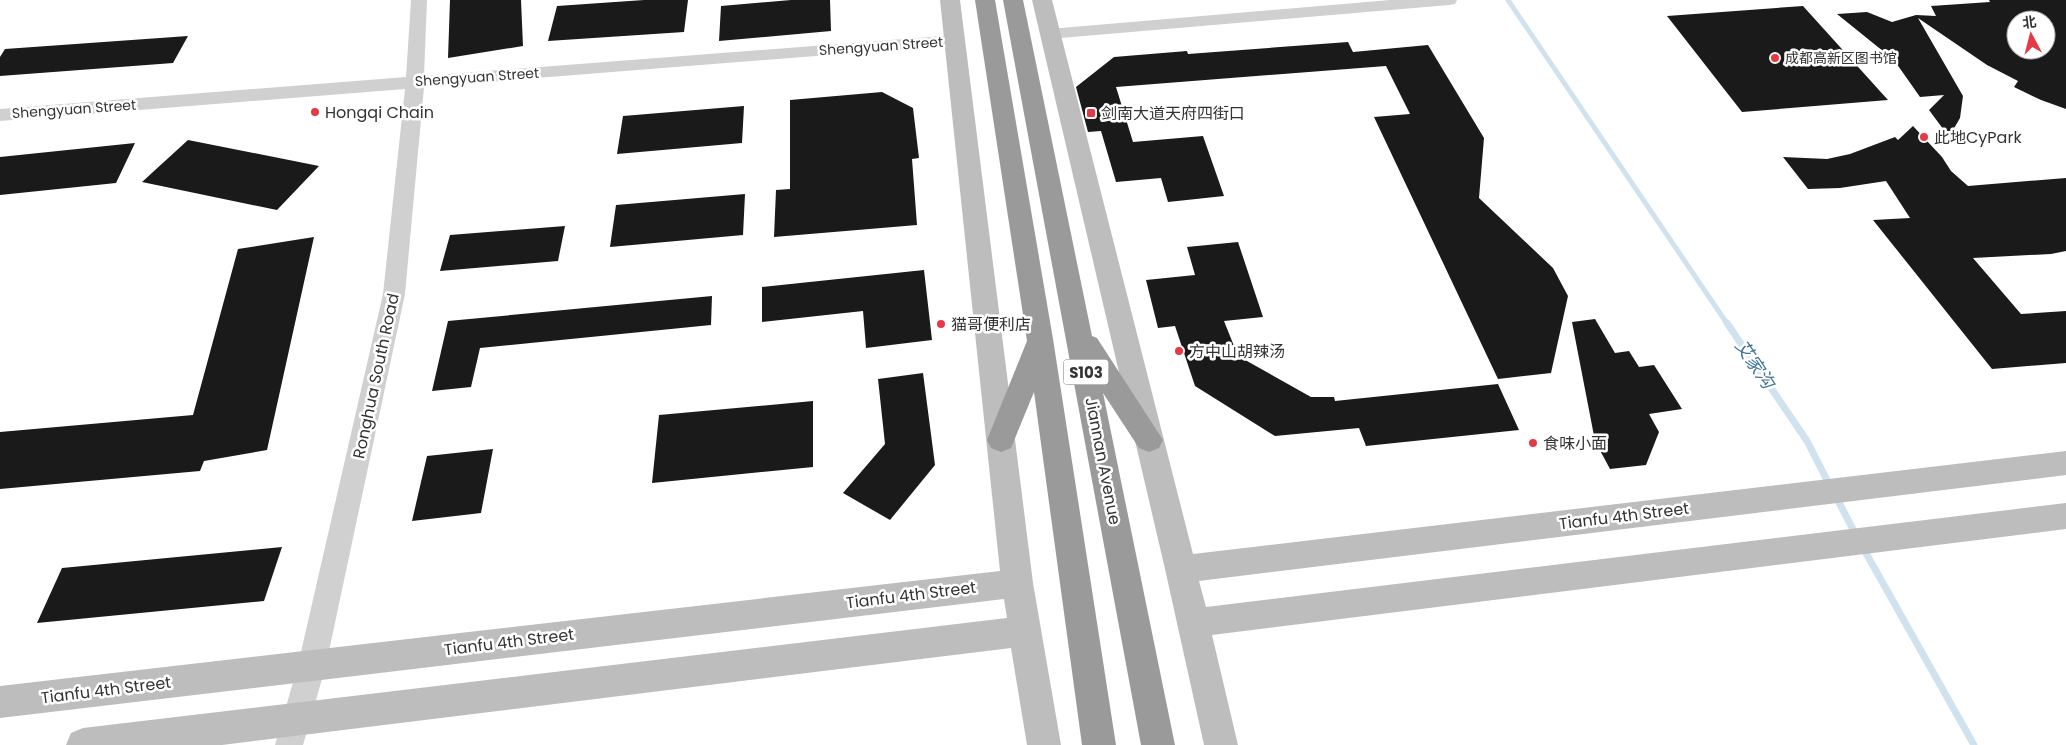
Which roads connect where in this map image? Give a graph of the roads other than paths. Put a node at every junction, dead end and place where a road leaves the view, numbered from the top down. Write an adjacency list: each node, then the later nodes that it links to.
1 (420, 0): 10 (street, Ronghua South Road)
2 (950, 0): 9 (main road)
3 (985, 0): 13 (highway, S103)
4 (1014, 0): 12 (highway, Jiannan Avenue / S103)
5 (1042, 0): 8 (main road)
6 (1449, 0): 7 (street)
7 (1425, 1): 8 (street)
8 (1049, 34): 15 (main road)
9 (955, 40): 10 (street, Shengyuan Street); 14 (main road)
10 (415, 82): 11 (street, Shengyuan Street); 22 (street, Ronghua South Road)
11 (0, 115)
12 (1079, 334): 15 (highway); 28 (highway, Jiannan Avenue / S103)
13 (1040, 339): 14 (highway); 27 (highway, S103)
14 (1001, 440): 19 (main road)
15 (1149, 440): 18 (main road)
16 (2066, 463): 18 (main road, Tianfu 4th Street)
17 (2066, 516): 20 (main road)
18 (1181, 569): 20 (main road)
19 (1017, 583): 21 (main road); 22 (main road, Tianfu 4th Street)
20 (1193, 623): 29 (main road)
21 (1025, 631): 24 (main road); 26 (main road)
22 (312, 666): 23 (main road, Tianfu 4th Street); 24 (street, Ronghua South Road)
23 (0, 702)
24 (292, 732): 25 (main road)
25 (82, 745)
26 (1044, 745)
27 (1099, 745)
28 (1158, 745)
29 (1221, 745)

